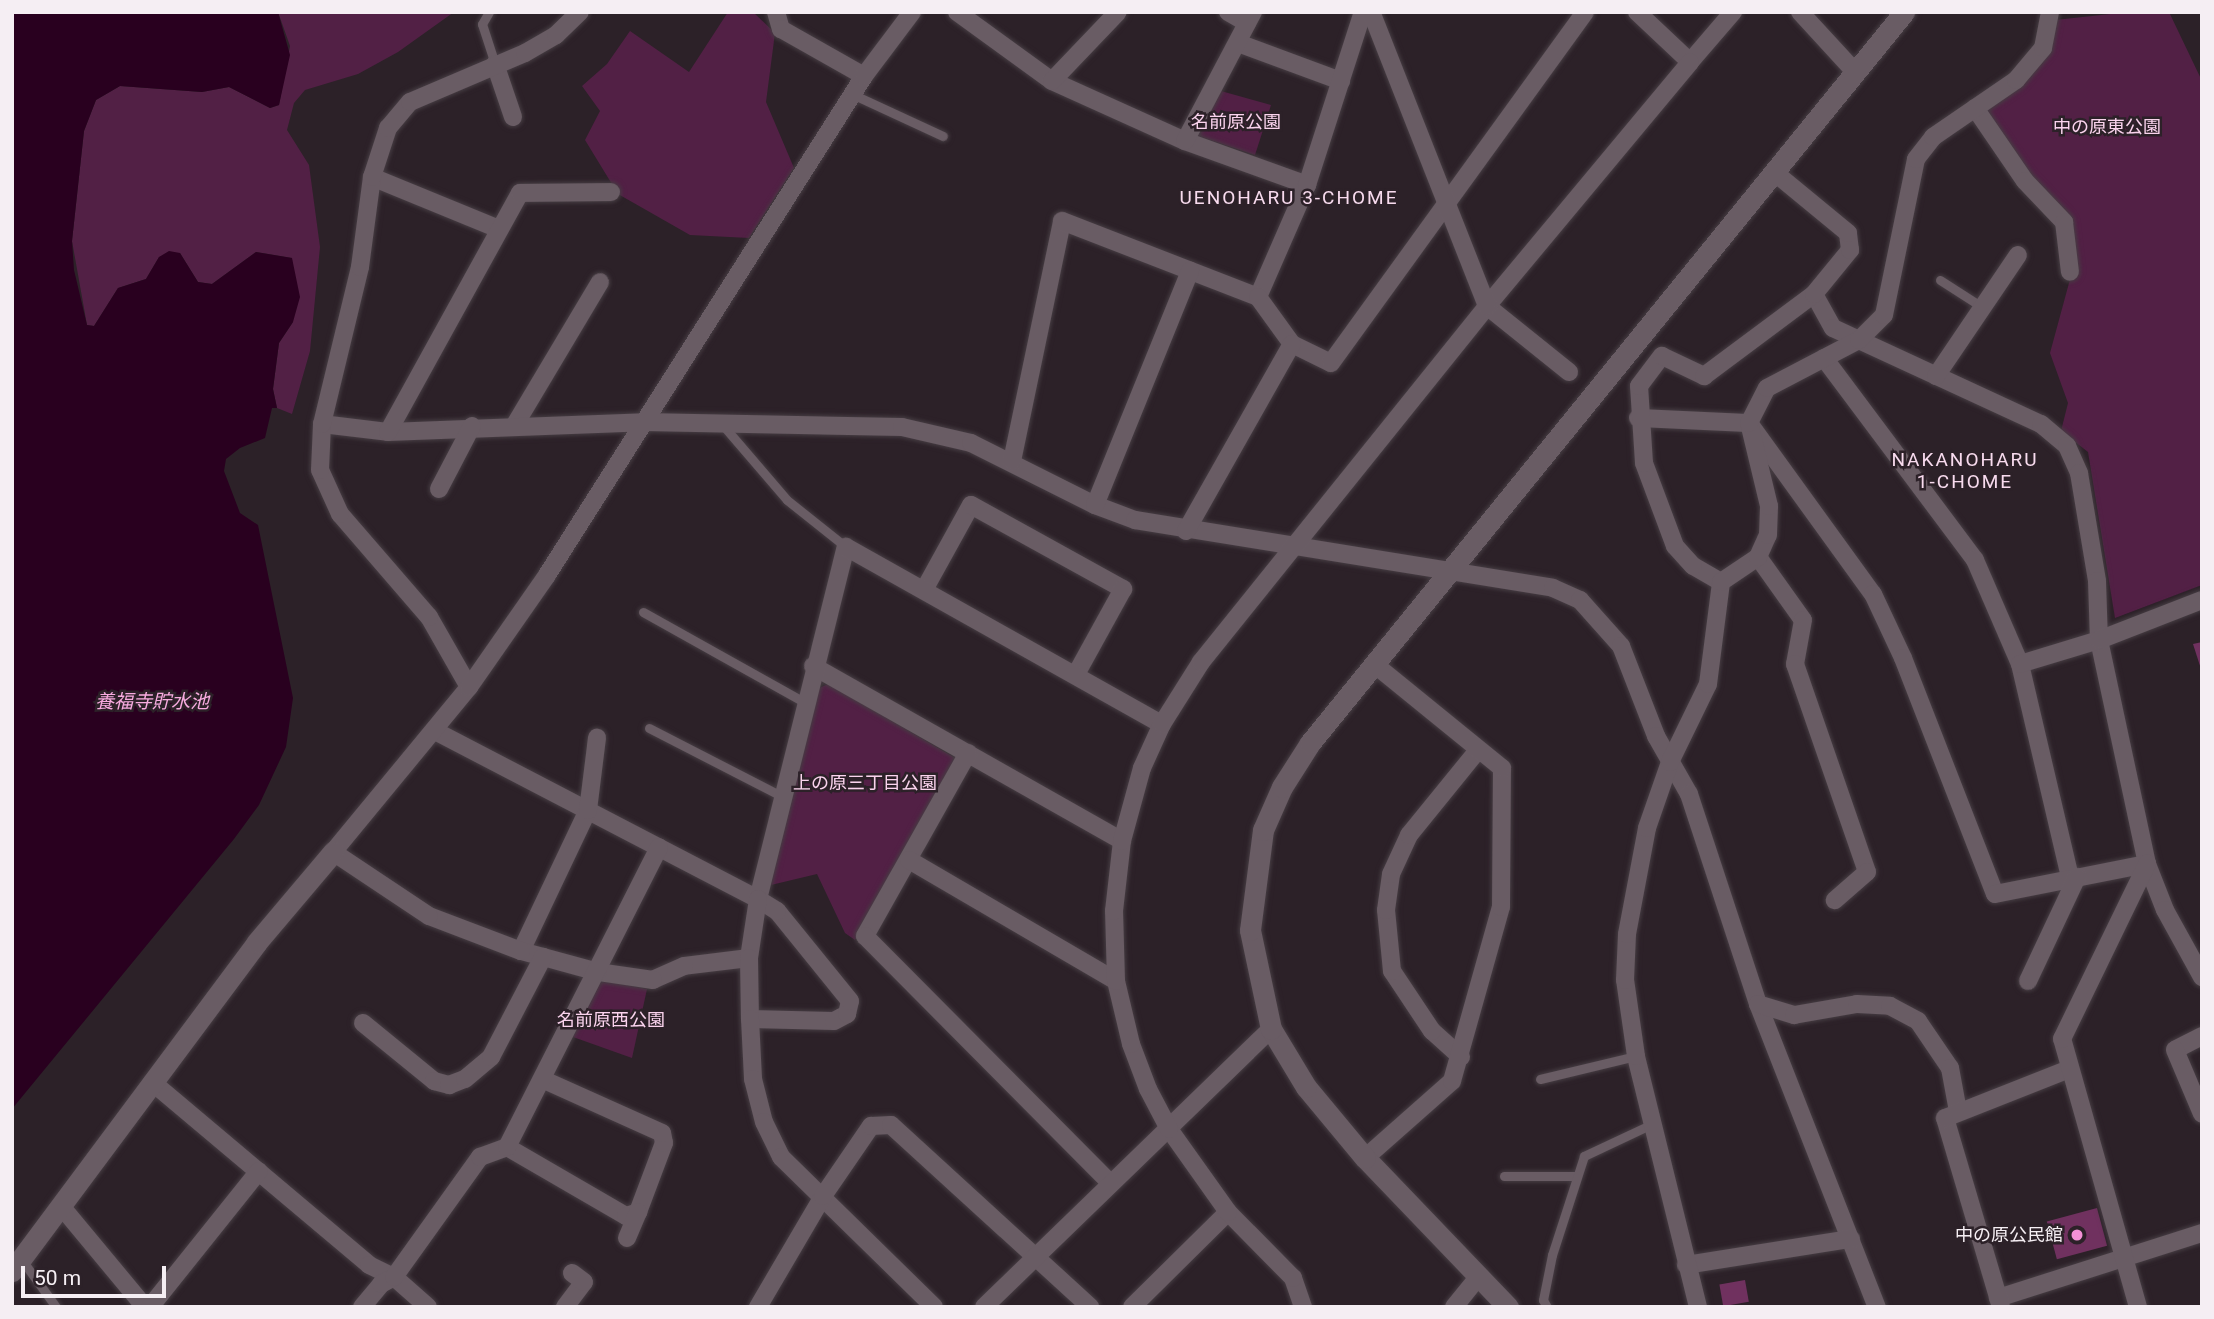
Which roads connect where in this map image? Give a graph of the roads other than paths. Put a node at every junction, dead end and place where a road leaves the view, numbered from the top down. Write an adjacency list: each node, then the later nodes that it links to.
1 (489, 12): 19 (lane)
2 (580, 12): 19 (street)
3 (776, 12): 21 (street)
4 (912, 12): 21 (street)
5 (957, 12): 22 (street)
6 (1118, 12): 22 (street)
7 (1228, 12): 16 (street)
8 (1363, 12): 23 (street)
9 (1371, 12): 33 (street)
10 (1585, 12): 33 (street)
11 (1637, 12): 18 (street)
12 (1733, 12): 18 (street)
13 (1800, 12): 20 (street)
14 (1904, 12): 20 (street)
15 (2050, 12): 25 (street)
16 (1250, 18): 17 (street)
17 (1238, 43): 23 (street); 28 (street)
18 (1690, 62): 42 (street)
19 (495, 64): 26 (street); 30 (street)
20 (1856, 73): 29 (street)
21 (864, 76): 24 (street)
22 (1052, 81): 28 (street)
23 (1342, 81): 31 (street)
24 (852, 94): 27 (lane); 50 (street)
25 (1975, 108): 37 (street); 44 (street)
26 (513, 117)
27 (943, 136)
28 (1185, 141): 31 (street)
29 (1774, 172): 40 (street); 64 (street)
30 (372, 177): 34 (street); 54 (street)
31 (1307, 185): 41 (street)
32 (611, 192): 34 (street)
33 (1444, 202): 42 (street); 45 (street)
34 (499, 229): 56 (street)
35 (2018, 255): 43 (street)
36 (1190, 271): 41 (street); 57 (street); 59 (street)
37 (2070, 272)
38 (1940, 280): 43 (lane)
39 (600, 282): 52 (street)
40 (1814, 294): 44 (street); 49 (street)
41 (1258, 297): 45 (street)
42 (1487, 306): 47 (street); 62 (street)
43 (1983, 307): 48 (street)
44 (1858, 340): 46 (street); 48 (street)
45 (1292, 344): 60 (street)
46 (1824, 358): 53 (street); 71 (street)
47 (1569, 372)
48 (1936, 376): 69 (street)
49 (1637, 418): 53 (street); 65 (street)
50 (644, 422): 51 (street); 52 (street); 74 (street)
51 (720, 422): 57 (street); 61 (lane)
52 (516, 423): 55 (street)
53 (1749, 423): 63 (street); 90 (street)
54 (322, 425): 56 (street); 74 (street)
55 (472, 426): 56 (street); 58 (street)
56 (388, 432)
57 (1012, 461): 59 (street)
58 (439, 489)
59 (1095, 505): 60 (street)
60 (1186, 531): 62 (street)
61 (846, 547): 66 (street); 72 (street)
62 (1292, 547): 64 (street); 76 (street)
63 (1758, 557): 65 (street); 92 (street)
64 (1450, 571): 70 (street); 82 (street)
65 (1721, 582): 82 (street)
66 (924, 590): 73 (street); 73 (street)
67 (2202, 600): 69 (street)
68 (643, 612): 75 (lane)
69 (2099, 640): 71 (street); 89 (street)
70 (1374, 664): 80 (street); 103 (street)
71 (2020, 664): 90 (street)
72 (813, 666): 75 (street); 81 (street)
73 (1076, 674): 76 (street)
74 (469, 687): 78 (street)
75 (804, 702): 83 (street)
76 (1162, 724): 85 (street)
77 (649, 727): 83 (lane)
78 (435, 731): 84 (street); 87 (street)
79 (597, 738): 84 (street)
80 (1478, 750): 106 (street); 106 (street)
81 (968, 753): 85 (street); 88 (street)
82 (1670, 762): 100 (street); 105 (street)
83 (783, 797): 91 (street)
84 (587, 810): 86 (street); 93 (street)
85 (1122, 841): 98 (street)
86 (659, 848): 91 (street); 96 (street)
87 (333, 852): 93 (street); 110 (street)
88 (909, 860): 98 (street); 120 (street)
89 (2147, 864): 90 (street); 97 (street); 107 (street)
90 (2074, 878): 99 (street)
91 (758, 899): 95 (street); 101 (street)
92 (1835, 900)
93 (521, 951): 94 (street)
94 (543, 957): 96 (street); 102 (street)
95 (750, 958): 96 (street); 101 (street)
96 (598, 972): 109 (street)
97 (2202, 978)
98 (1116, 981): 114 (street)
99 (2028, 981)
100 (1758, 1004): 111 (street); 127 (street)
101 (750, 1018): 121 (street)
102 (363, 1023)
103 (1271, 1029): 114 (street); 116 (street)
104 (2202, 1036): 112 (street)
105 (1636, 1056): 108 (lane); 113 (street)
106 (1461, 1057): 116 (street)
107 (2067, 1070): 111 (street); 128 (street)
108 (1541, 1079)
109 (544, 1080): 115 (street); 123 (street)
110 (152, 1082): 117 (street); 122 (street)
111 (1958, 1111): 135 (street)
112 (2202, 1114)
113 (1650, 1125): 119 (lane); 131 (street)
114 (1170, 1129): 120 (street); 124 (street)
115 (507, 1147): 123 (street); 133 (street)
116 (1365, 1158): 132 (street)
117 (259, 1171): 133 (street); 137 (street)
118 (1504, 1176): 119 (lane)
119 (1575, 1176): 149 (lane)
120 (1109, 1182): 129 (street)
121 (823, 1196): 129 (street); 141 (street); 142 (street)
122 (61, 1206): 130 (street); 137 (street)
123 (638, 1212): 126 (street)
124 (1228, 1212): 145 (street); 146 (street)
125 (2202, 1233): 128 (street)
126 (627, 1238)
127 (1851, 1239): 131 (street); 151 (street)
128 (2123, 1258): 135 (street); 152 (street)
129 (1035, 1259): 143 (street); 144 (street)
130 (17, 1265): 136 (lane)
131 (1686, 1265): 150 (street)
132 (1479, 1276): 147 (street); 148 (street)
133 (394, 1277): 138 (street); 139 (street)
134 (583, 1282): 140 (street)
135 (2000, 1303)
136 (56, 1307)
137 (147, 1307)
138 (362, 1307)
139 (428, 1307)
140 (565, 1307)
141 (758, 1307)
142 (934, 1307)
143 (985, 1307)
144 (1090, 1307)
145 (1132, 1307)
146 (1303, 1307)
147 (1454, 1307)
148 (1508, 1307)
149 (1547, 1307)
150 (1698, 1307)
151 (1877, 1307)
152 (2138, 1307)

